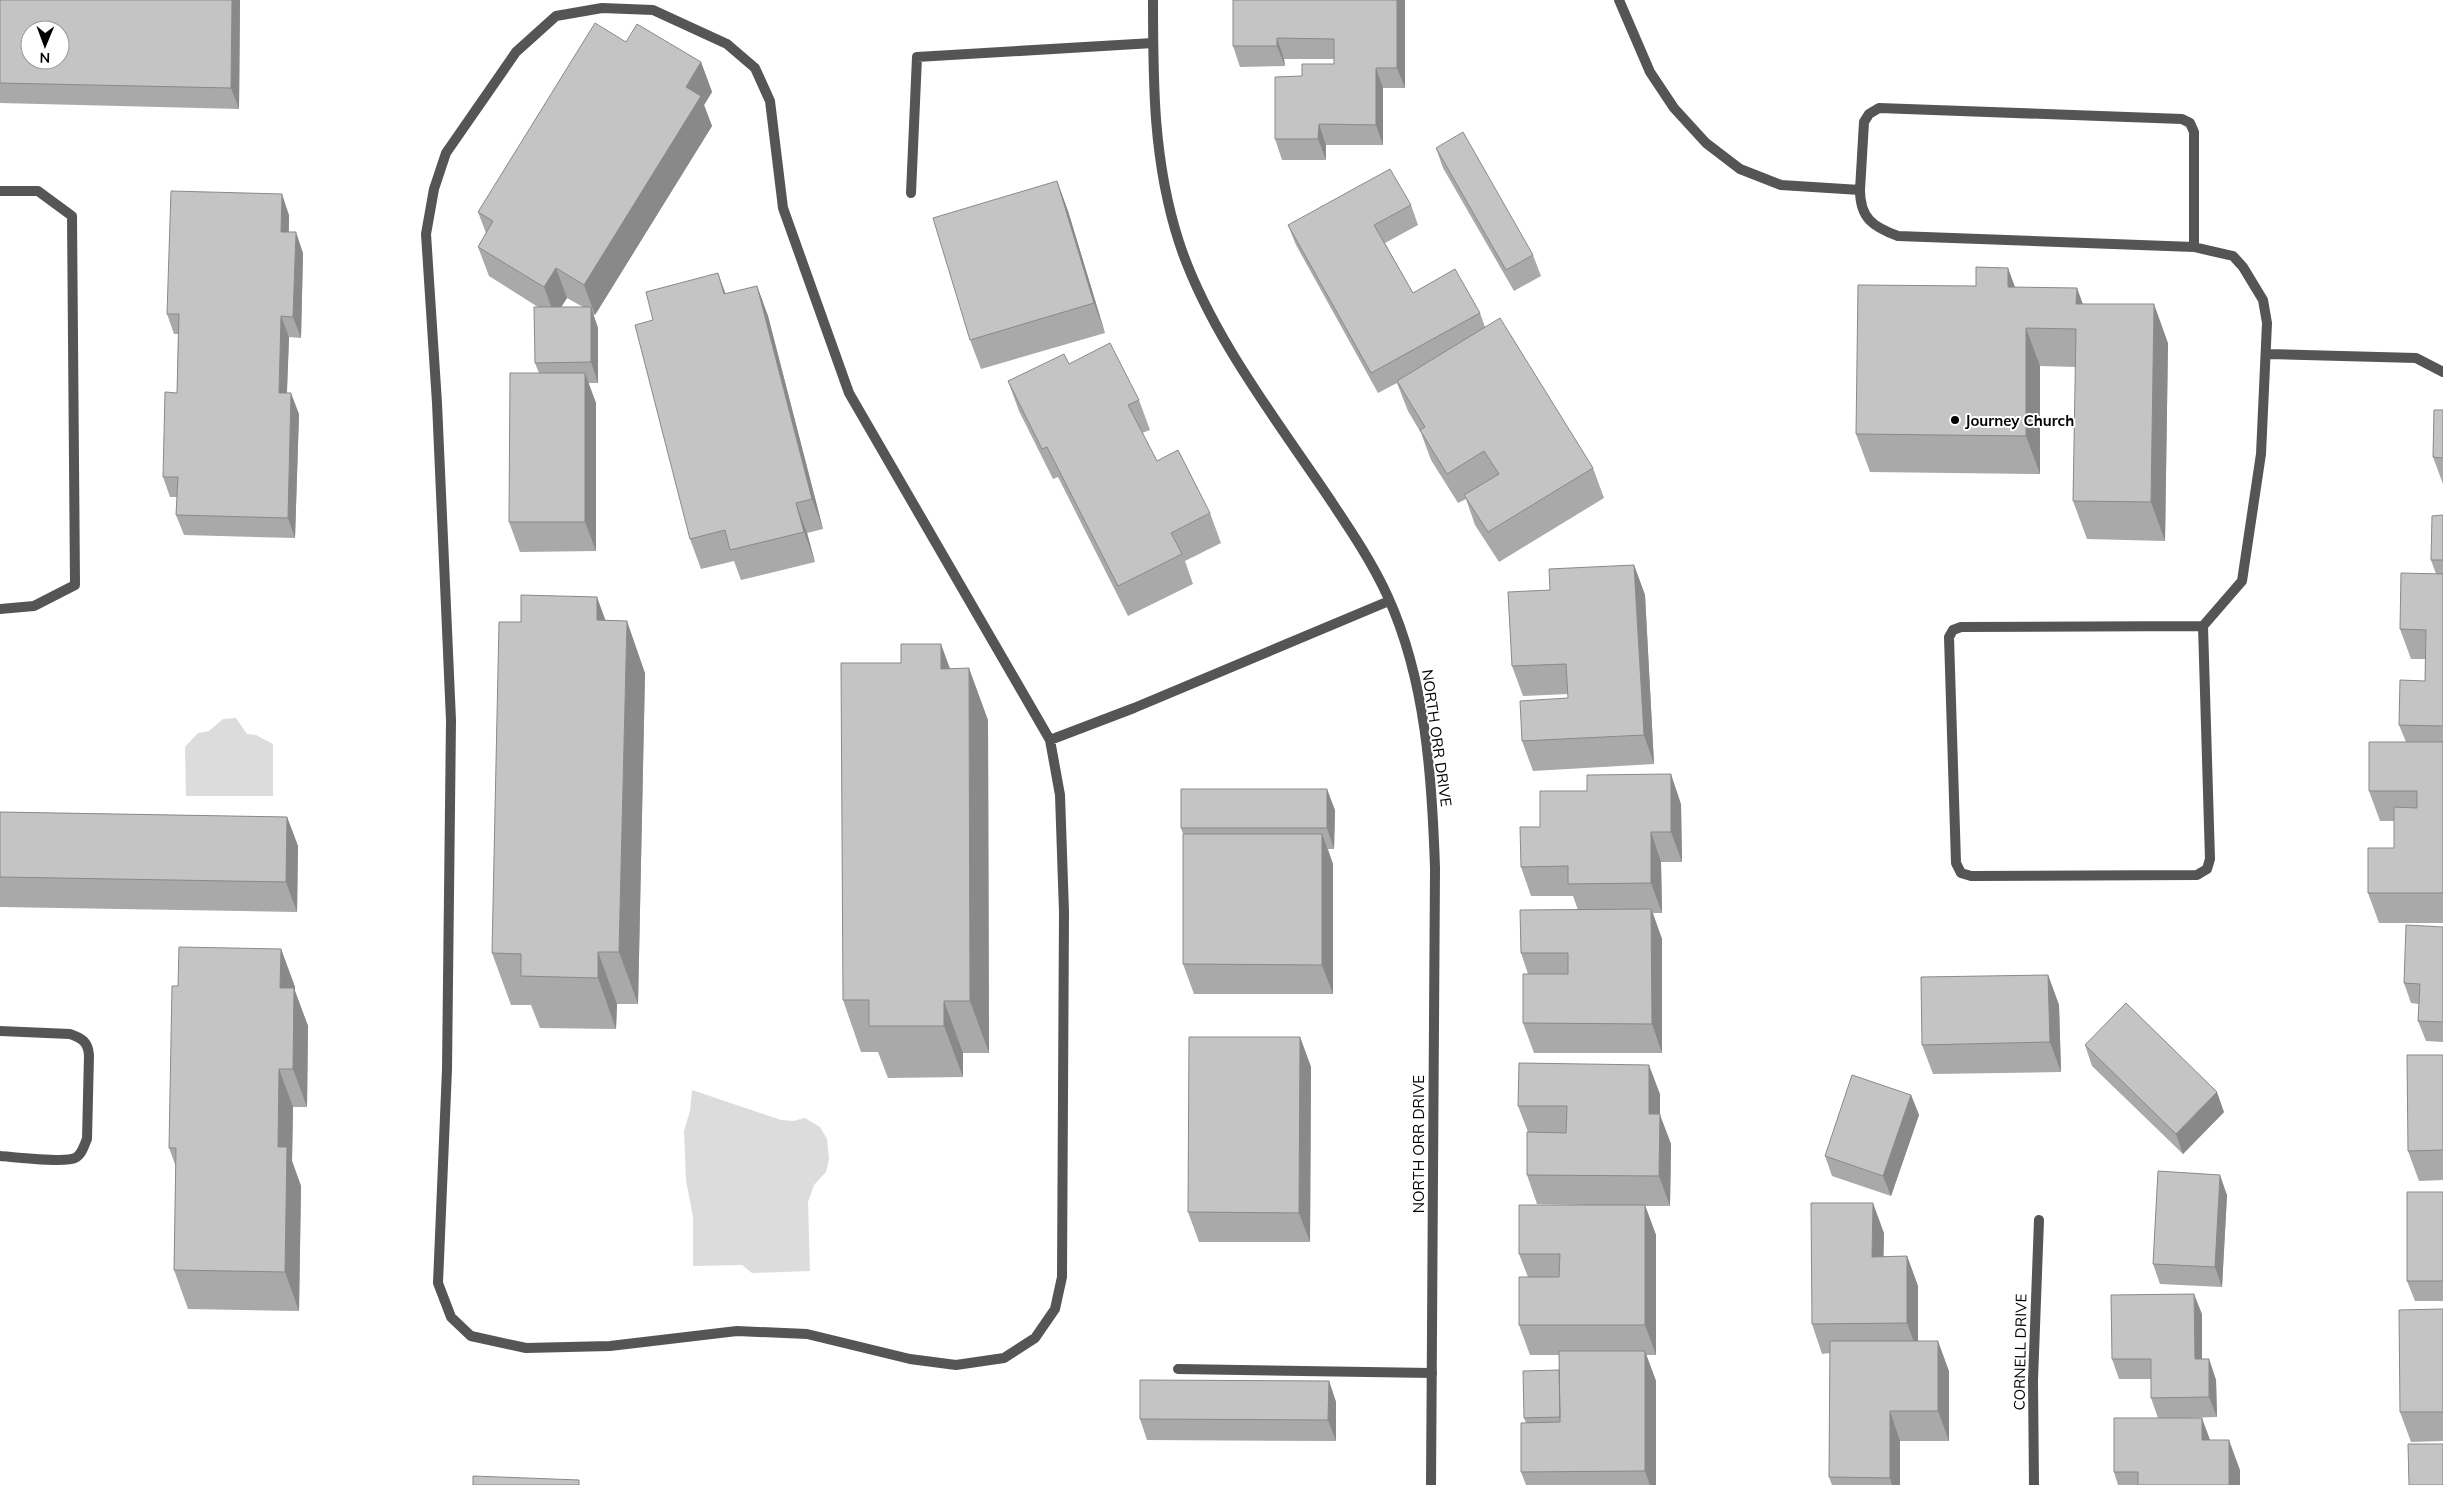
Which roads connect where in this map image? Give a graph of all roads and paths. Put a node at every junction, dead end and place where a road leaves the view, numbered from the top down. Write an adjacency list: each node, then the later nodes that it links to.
1 (1153, 0): 4 (street, NORTH ORR DRIVE)
2 (1619, 0): 5 (street)
3 (602, 4): 14 (street); 14 (street)
4 (1153, 43): 7 (street); 11 (street, NORTH ORR DRIVE)
5 (1860, 190): 8 (street); 8 (street)
6 (0, 191): 12 (street)
7 (911, 193)
8 (2194, 246): 9 (street)
9 (2266, 354): 10 (street); 13 (street)
10 (2443, 372)
11 (1389, 601): 14 (street); 19 (street, NORTH ORR DRIVE)
12 (0, 609)
13 (2203, 626): 13 (street)
14 (1050, 740)
15 (0, 1031): 16 (street)
16 (0, 1156)
17 (2039, 1220): 21 (street, CORNELL DRIVE)
18 (1178, 1368): 19 (street)
19 (1432, 1373): 20 (street, NORTH ORR DRIVE)
20 (1430, 1485)
21 (2034, 1485)

